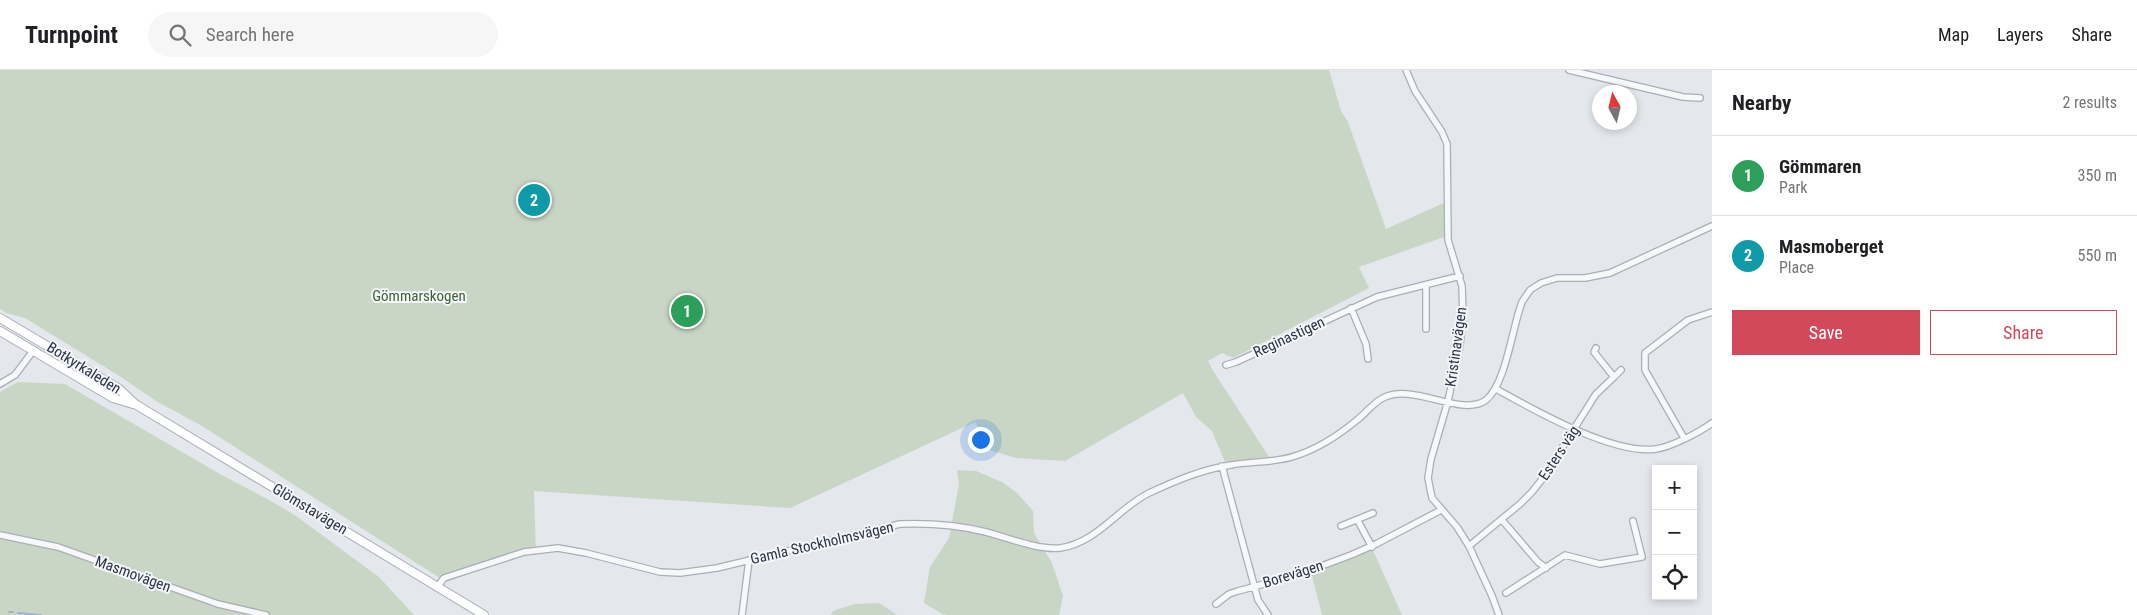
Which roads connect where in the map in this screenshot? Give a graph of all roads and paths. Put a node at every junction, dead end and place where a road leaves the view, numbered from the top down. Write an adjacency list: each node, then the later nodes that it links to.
1 (1406, 70): 6 (street, Kristinavägen)
2 (1569, 70): 3 (street)
3 (1589, 72): 4 (street)
4 (1700, 98)
5 (1712, 226): 22 (street)
6 (1460, 276): 7 (street, Reginastigen); 23 (street, Kristinavägen)
7 (1426, 285): 8 (street, Reginastigen); 11 (street)
8 (1352, 308): 16 (street); 17 (street, Reginastigen)
9 (1712, 312): 27 (street)
10 (0, 318): 13 (main road, Botkyrkaleden)
11 (1426, 328)
12 (0, 331): 15 (main road, Botkyrkaleden)
13 (26, 332): 15 (main road); 18 (main road, Botkyrkaleden)
14 (1596, 348): 20 (street)
15 (33, 351): 18 (main road); 21 (street); 24 (main road, Botkyrkaleden)
16 (1368, 359)
17 (1226, 365)
18 (88, 370): 24 (main road, Botkyrkaleden)
19 (1621, 370): 20 (street, Esters väg)
20 (1614, 376): 26 (street, Esters väg)
21 (0, 384)
22 (1496, 389): 23 (street, Gamla Stockholmsvägen); 26 (street)
23 (1448, 402): 28 (street, Gamla Stockholmsvägen); 29 (street, Kristinavägen)
24 (135, 404): 40 (main road, Glömstavägen)
25 (1712, 423): 27 (street)
26 (1575, 429): 27 (street); 31 (street, Esters väg)
27 (1684, 438)
28 (1222, 466): 38 (street, Gamla Stockholmsvägen); 41 (street)
29 (1441, 510): 36 (street, Kristinavägen); 37 (street, Borevägen)
30 (1373, 513): 32 (street)
31 (1502, 520): 36 (street, Esters väg); 39 (street)
32 (1358, 521): 34 (street); 37 (street)
33 (1633, 521): 39 (street)
34 (1341, 526)
35 (0, 535): 44 (street, Masmovägen)
36 (1469, 546): 48 (street, Kristinavägen)
37 (1372, 547): 41 (street, Borevägen)
38 (749, 560): 40 (street, Gamla Stockholmsvägen); 46 (street)
39 (1546, 568): 42 (street)
40 (438, 586): 45 (main road, Glömstavägen)
41 (1254, 586): 43 (street, Borevägen); 47 (street)
42 (1506, 593)
43 (1216, 604)
44 (266, 615)
45 (484, 615)
46 (742, 615)
47 (1268, 615)
48 (1499, 615)

